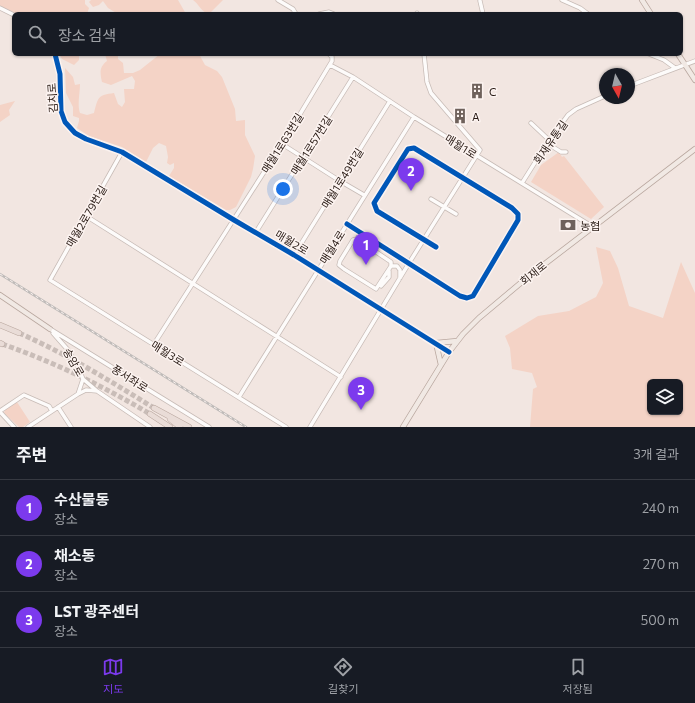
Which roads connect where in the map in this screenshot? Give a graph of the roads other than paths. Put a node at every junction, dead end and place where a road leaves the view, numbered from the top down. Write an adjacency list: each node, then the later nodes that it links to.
1 (278, 0): 6 (street)
2 (562, 0): 8 (street)
3 (642, 0): 9 (main road)
4 (480, 1): 7 (street)
5 (0, 8): 10 (street)
6 (295, 12)
7 (483, 12)
8 (585, 12)
9 (650, 12)
10 (12, 13)
11 (56, 56): 30 (street, 김치로)
12 (330, 56): 17 (street)
13 (424, 56): 32 (street)
14 (655, 56): 19 (street)
15 (679, 56): 18 (main road)
16 (695, 61): 18 (street)
17 (330, 64): 20 (street, 매월1로); 28 (street, 매월1로63번길)
18 (684, 64): 19 (street); 21 (main road)
19 (675, 68): 22 (street)
20 (353, 77): 24 (street, 매월1로); 33 (street, 매월1로57번길)
21 (695, 80)
22 (635, 84)
23 (599, 99): 27 (street, 회재유통길)
24 (390, 101): 25 (street, 매월1로); 35 (street, 매월1로49번길)
25 (414, 117): 32 (street, 매월1로); 37 (street, 매월4로)
26 (531, 123): 27 (street)
27 (549, 140): 31 (street); 36 (street, 회재유통길)
28 (282, 144): 33 (street); 42 (street, 매월1로63번길)
29 (695, 149): 44 (main road, 회재로)
30 (122, 152): 41 (street, 매월2로79번길); 42 (street, 매월2로)
31 (566, 152)
32 (477, 156): 34 (street); 36 (street, 매월1로)
33 (303, 158): 35 (street); 45 (street, 매월1로57번길)
34 (463, 178): 39 (street); 48 (street); 51 (street)
35 (340, 181): 37 (street); 50 (street, 매월1로49번길)
36 (522, 183): 44 (street, 매월1로)
37 (364, 195): 43 (street, 매월4로)
38 (431, 199): 39 (street)
39 (444, 207): 40 (street); 48 (street)
40 (456, 214)
41 (86, 216): 55 (street, 매월2로79번길); 56 (street)
42 (234, 220): 45 (street, 매월2로); 56 (street, 매월1로63번길)
43 (347, 224): 46 (street); 53 (street, 매월4로)
44 (593, 227): 64 (main road, 회재로)
45 (256, 232): 50 (street, 매월2로)
46 (361, 232): 47 (street); 51 (street)
47 (357, 239): 52 (street); 52 (street)
48 (423, 240): 49 (street); 51 (street)
49 (436, 247)
50 (294, 255): 53 (street, 매월2로)
51 (409, 263): 54 (street)
52 (390, 267): 54 (street); 57 (street)
53 (318, 270): 59 (street, 매월2로); 63 (street, 매월4로)
54 (400, 278): 59 (street)
55 (50, 280): 66 (street, 매월3로)
56 (193, 283): 63 (street); 66 (street, 매월1로63번길)
57 (381, 286)
58 (0, 295): 61 (main road, 송암로)
59 (382, 310): 65 (street, 매월2로); 69 (street)
60 (0, 325): 62 (highway)
61 (50, 329): 70 (street, 송암로); 85 (street, 풍서좌로)
62 (19, 333)
63 (278, 336): 69 (street); 73 (street, 매월4로)
64 (458, 341): 65 (main road); 67 (main road, 회재로)
65 (436, 343): 67 (street, 매월2로); 68 (main road)
66 (154, 344): 73 (street, 매월3로)
67 (449, 352): 68 (main road, 회재로)
68 (441, 366): 88 (main road, 회재로)
69 (342, 377): 87 (street)
70 (83, 379): 71 (street, 송암로); 72 (street)
71 (97, 391): 72 (street); 81 (street, 송암로)
72 (78, 394): 74 (street)
73 (239, 397): 86 (street, 매월3로)
74 (58, 407): 75 (street); 80 (street)
75 (52, 411): 76 (street); 79 (street)
76 (0, 412): 78 (street)
77 (150, 414): 82 (highway)
78 (14, 427)
79 (28, 427)
80 (71, 427)
81 (150, 427)
82 (170, 427)
83 (180, 427): 84 (highway)
84 (188, 427)
85 (210, 427)
86 (286, 427)
87 (310, 427)
88 (403, 427)

